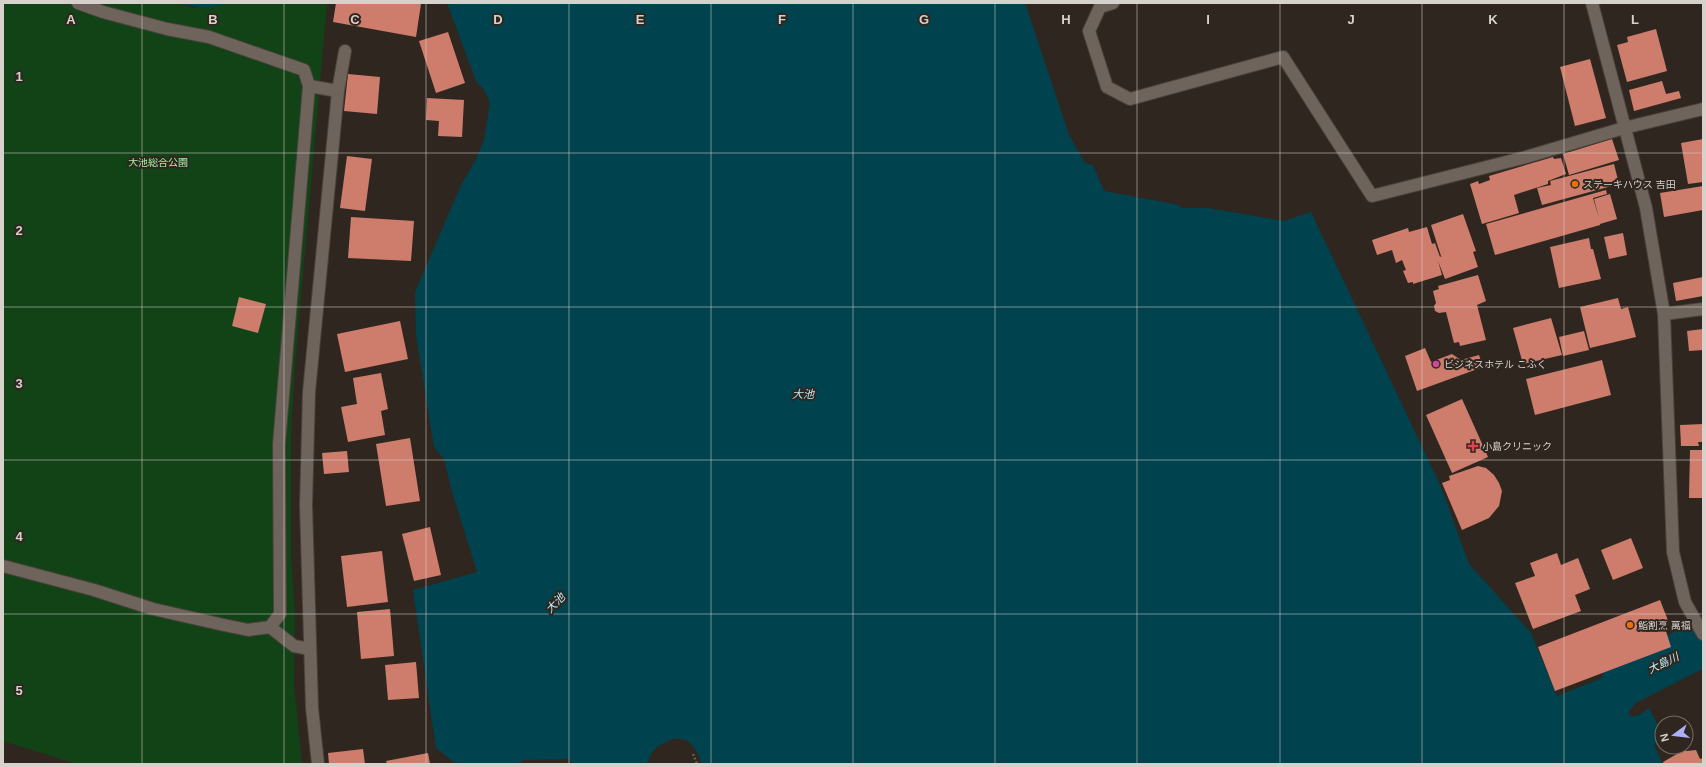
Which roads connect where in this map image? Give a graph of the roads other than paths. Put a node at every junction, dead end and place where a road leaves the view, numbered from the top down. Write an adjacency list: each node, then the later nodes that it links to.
1 (78, 3): 5 (street)
2 (1113, 3): 8 (street)
3 (1592, 3): 8 (street)
4 (345, 51): 6 (street)
5 (309, 86): 6 (street); 12 (street)
6 (338, 91): 14 (street)
7 (1703, 109): 8 (street)
8 (1624, 128): 10 (street)
9 (1703, 309): 10 (street)
10 (1664, 314): 13 (street)
11 (3, 566): 12 (street)
12 (270, 627): 14 (street)
13 (1703, 634)
14 (310, 649): 15 (street)
15 (318, 764)

